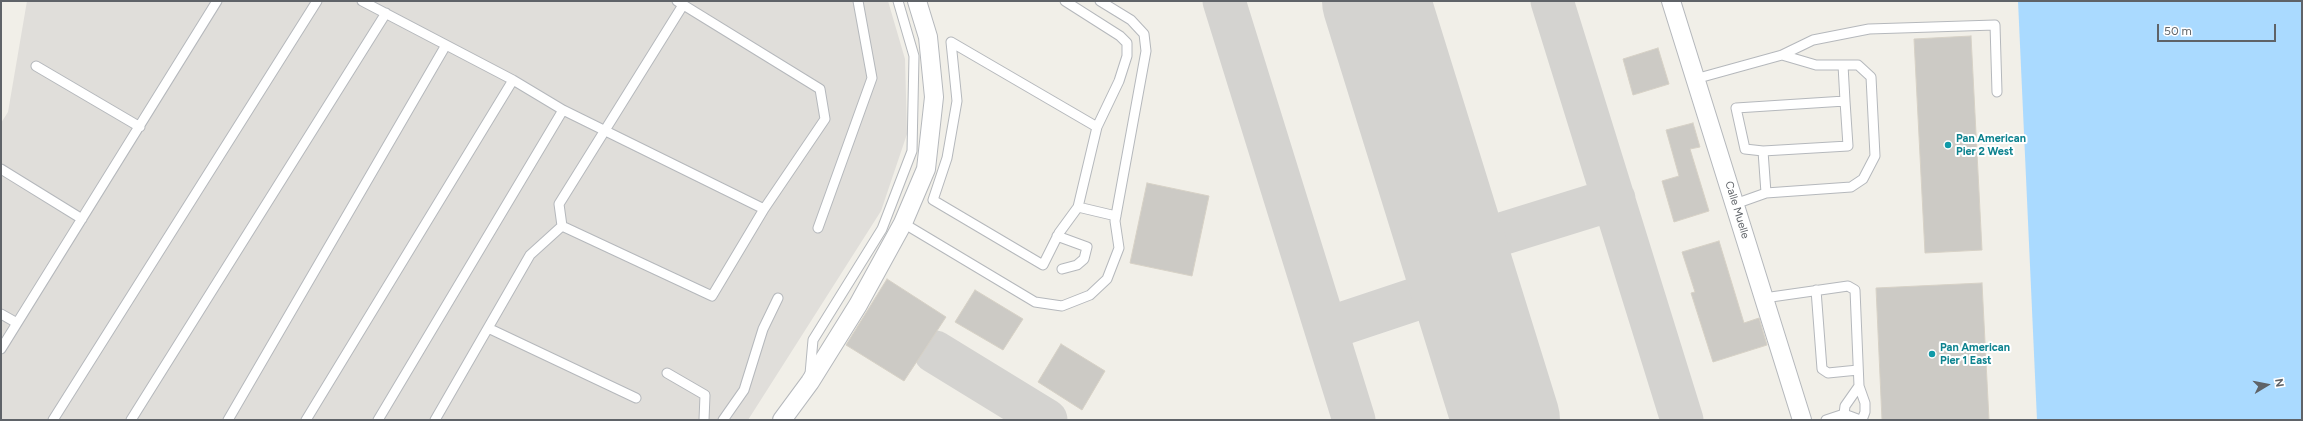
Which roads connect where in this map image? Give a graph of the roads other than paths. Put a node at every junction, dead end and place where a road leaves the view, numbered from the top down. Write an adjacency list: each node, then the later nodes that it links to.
1 (217, 1): 21 (lane)
2 (317, 1): 50 (lane)
3 (362, 1): 11 (lane)
4 (858, 1): 34 (lane)
5 (898, 1): 46 (lane)
6 (917, 1): 32 (street)
7 (1065, 1): 22 (lane)
8 (1100, 1): 30 (lane)
9 (1671, 1): 16 (street, Calle Muelle)
10 (680, 3): 23 (lane); 29 (lane)
11 (386, 13): 12 (lane); 51 (lane)
12 (446, 45): 17 (lane); 52 (lane)
13 (1782, 55): 14 (lane); 16 (lane); 18 (lane)
14 (1843, 65): 19 (lane); 26 (lane)
15 (36, 66): 21 (lane)
16 (1695, 79): 27 (street, Calle Muelle)
17 (513, 80): 20 (lane); 53 (lane)
18 (1997, 92)
19 (1845, 101): 24 (lane); 24 (lane)
20 (563, 110): 23 (lane); 54 (lane)
21 (140, 127): 31 (lane)
22 (1097, 127): 28 (lane); 35 (lane)
23 (605, 131): 29 (lane); 33 (lane)
24 (1763, 151): 26 (lane)
25 (1, 169): 31 (lane)
26 (1766, 193): 27 (lane)
27 (1735, 204): 39 (street, Calle Muelle)
28 (1078, 207): 30 (lane); 35 (lane)
29 (764, 209): 33 (lane)
30 (1116, 216): 32 (lane)
31 (82, 219): 41 (lane)
32 (903, 223): 46 (street)
33 (562, 226): 42 (lane)
34 (818, 228)
35 (1057, 236): 36 (lane)
36 (1062, 269)
37 (1816, 290): 39 (lane); 44 (lane); 44 (lane)
38 (778, 298): 57 (lane)
39 (1764, 298): 59 (street, Calle Muelle)
40 (1, 314): 41 (lane)
41 (17, 323): 43 (lane)
42 (488, 328): 48 (lane); 55 (lane)
43 (1, 349)
44 (1858, 370): 47 (lane)
45 (667, 373): 56 (lane)
46 (810, 382): 58 (street)
47 (1859, 386): 49 (lane); 61 (lane)
48 (636, 398)
49 (1844, 414): 60 (lane); 61 (lane)
50 (53, 420)
51 (131, 420)
52 (228, 420)
53 (306, 420)
54 (378, 420)
55 (435, 420)
56 (704, 420)
57 (723, 420)
58 (782, 420)
59 (1802, 420)
60 (1826, 420)
61 (1861, 420)

